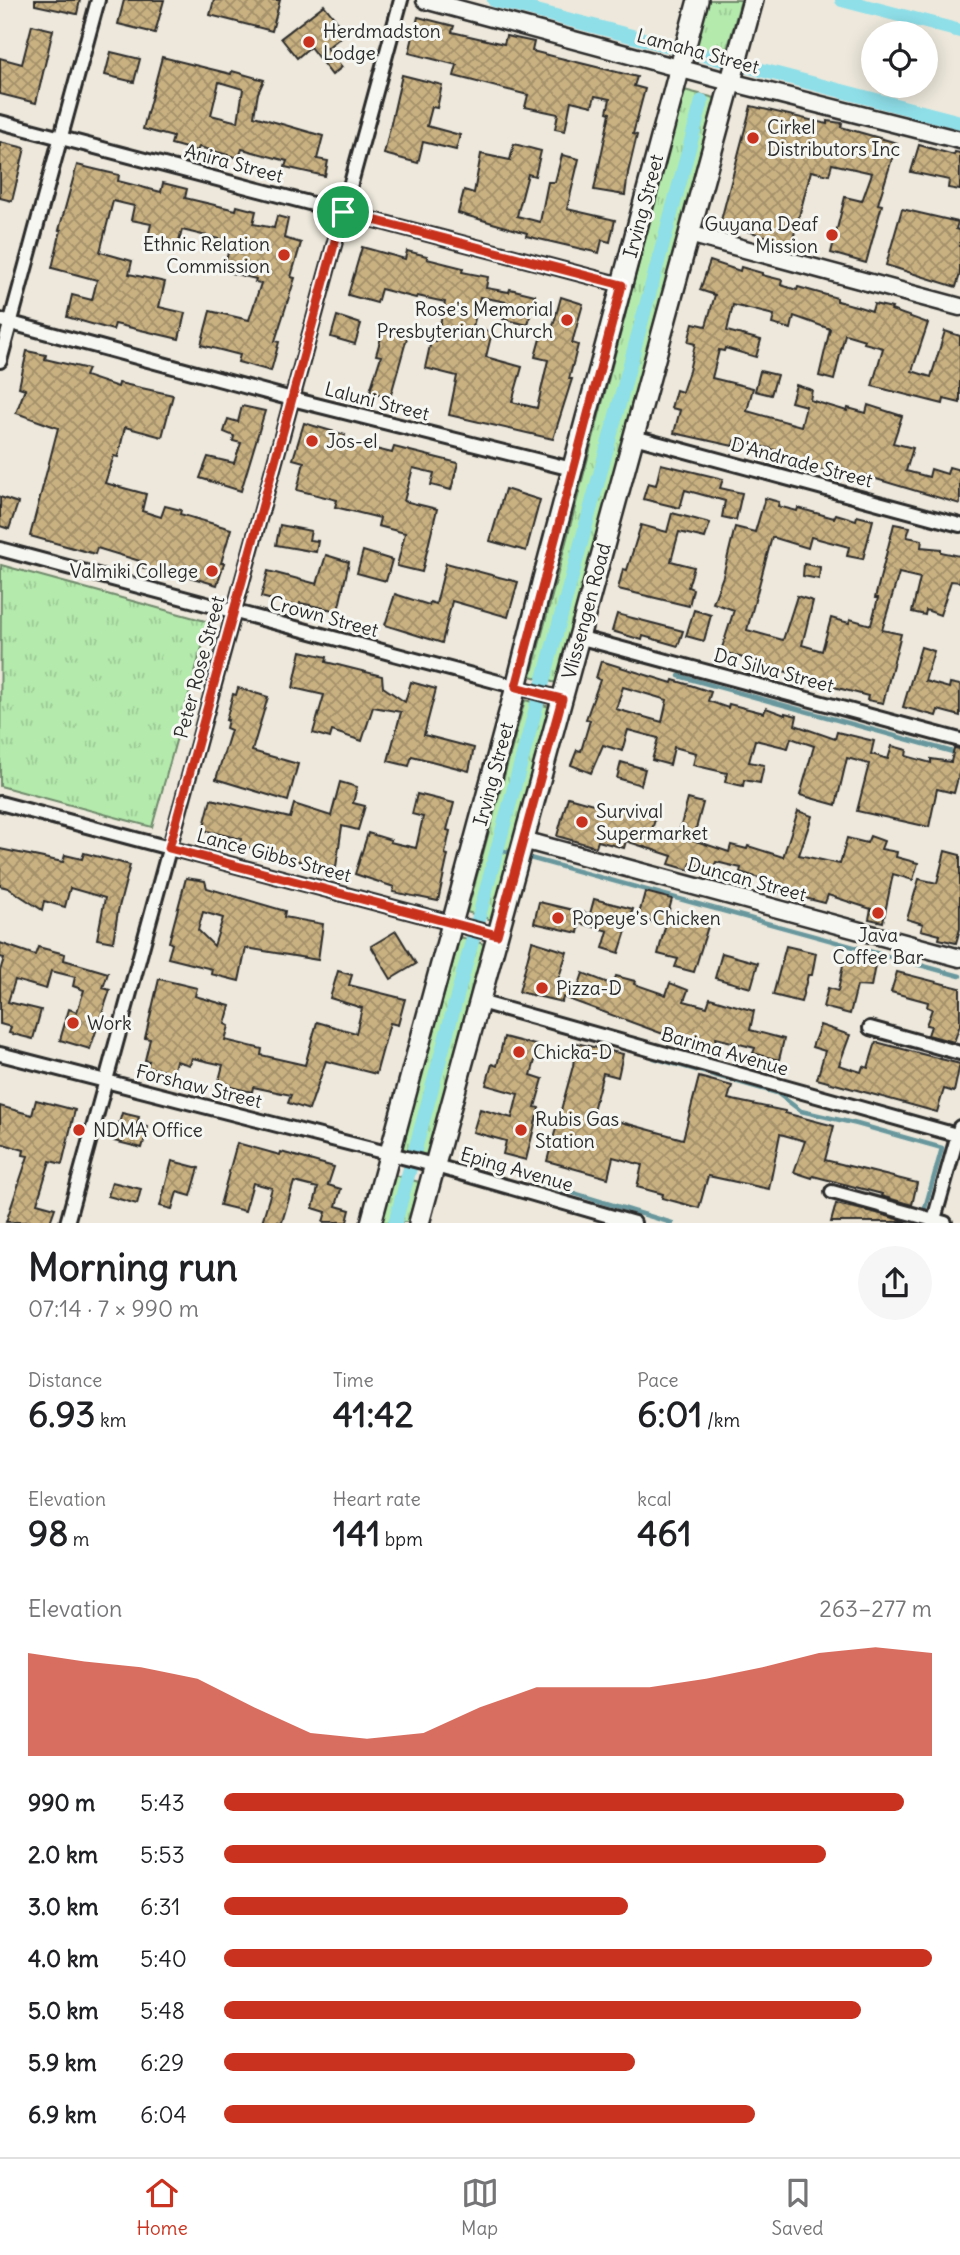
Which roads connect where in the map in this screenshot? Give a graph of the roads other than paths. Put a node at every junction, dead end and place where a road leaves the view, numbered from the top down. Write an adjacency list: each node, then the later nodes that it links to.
1 (98, 0): 9 (street)
2 (401, 0): 11 (street, Peter Rose Street)
3 (425, 0): 6 (street, Lamaha Street)
4 (698, 0): 6 (main road, Irving Street)
5 (753, 0): 7 (main road, Vlissengen Road)
6 (684, 56): 7 (street, Lamaha Street); 13 (main road, Irving Street)
7 (730, 82): 10 (street, Lamaha Street); 12 (main road, Vlissengen Road)
8 (0, 122): 9 (street, Anira Street)
9 (61, 138): 11 (street, Anira Street); 15 (street)
10 (960, 140)
11 (343, 212): 13 (street, Anira Street); 17 (street, Peter Rose Street)
12 (689, 234): 14 (street); 18 (main road, Vlissengen Road)
13 (622, 285): 19 (main road, Irving Street)
14 (960, 307)
15 (5, 321): 16 (street); 17 (street, Laluni Street)
16 (0, 361)
17 (292, 400): 19 (street, Laluni Street); 22 (street, Peter Rose Street)
18 (634, 437): 20 (street, D'Andrade Street); 23 (main road, Vlissengen Road)
19 (572, 469): 24 (main road, Irving Street)
20 (960, 525)
21 (0, 549): 22 (street, Crown Street)
22 (234, 611): 24 (street, Crown Street); 29 (street, Peter Rose Street)
23 (578, 637): 25 (main road, Vlissengen Road); 26 (street, Da Silva Street)
24 (521, 688): 25 (street, Crown Street); 30 (main road, Irving Street)
25 (555, 697): 28 (main road, Vlissengen Road)
26 (960, 740)
27 (0, 803): 29 (street, Lance Gibbs Street)
28 (523, 840): 31 (main road, Vlissengen Road); 32 (street, Duncan Street)
29 (169, 848): 30 (street, Lance Gibbs Street); 37 (street, Peter Rose Street)
30 (458, 924): 31 (street, Lance Gibbs Street); 39 (main road, Irving Street)
31 (491, 933): 33 (main road, Vlissengen Road)
32 (960, 958)
33 (480, 1002): 38 (street, Barima Avenue); 40 (main road, Vlissengen Road)
34 (870, 1028): 35 (street)
35 (960, 1053)
36 (0, 1054): 37 (street, Forshaw Street)
37 (105, 1082): 39 (street, Forshaw Street); 43 (street, Peter Rose Street)
38 (958, 1135): 42 (street)
39 (395, 1155): 40 (street, Eping Avenue); 44 (main road, Irving Street)
40 (428, 1164): 45 (main road, Vlissengen Road); 46 (street, Eping Avenue)
41 (832, 1192): 42 (street)
42 (932, 1220)
43 (67, 1223)
44 (371, 1223)
45 (419, 1223)
46 (634, 1223)

